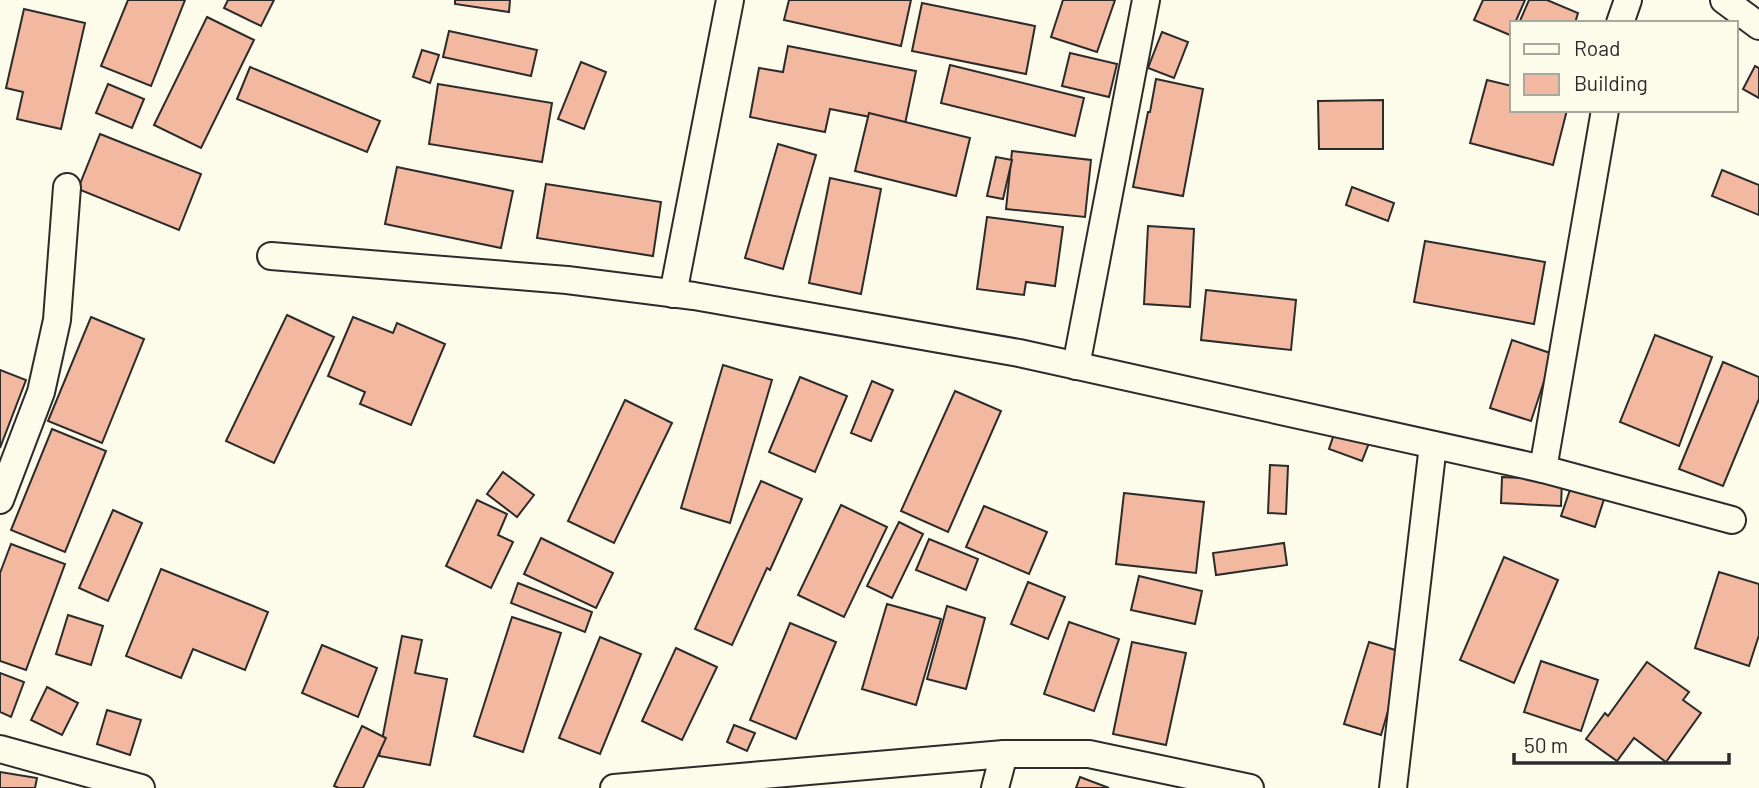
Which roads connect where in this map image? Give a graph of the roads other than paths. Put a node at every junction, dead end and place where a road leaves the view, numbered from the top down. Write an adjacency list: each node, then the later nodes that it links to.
1 (730, 0): 10 (street)
2 (1146, 0): 11 (street)
3 (1628, 0): 5 (street)
4 (1724, 0): 6 (street)
5 (1621, 21)
6 (1759, 26)
7 (1605, 112): 13 (street)
8 (67, 187): 14 (street)
9 (271, 256): 10 (street)
10 (673, 293): 11 (street)
11 (1076, 366): 12 (street)
12 (1433, 445): 13 (street); 22 (street)
13 (1543, 469): 15 (street)
14 (0, 500)
15 (1732, 520)
16 (0, 748): 18 (street)
17 (1004, 754): 19 (street); 20 (street); 21 (street)
18 (141, 788)
19 (614, 788)
20 (995, 788)
21 (1250, 788)
22 (1393, 788)

